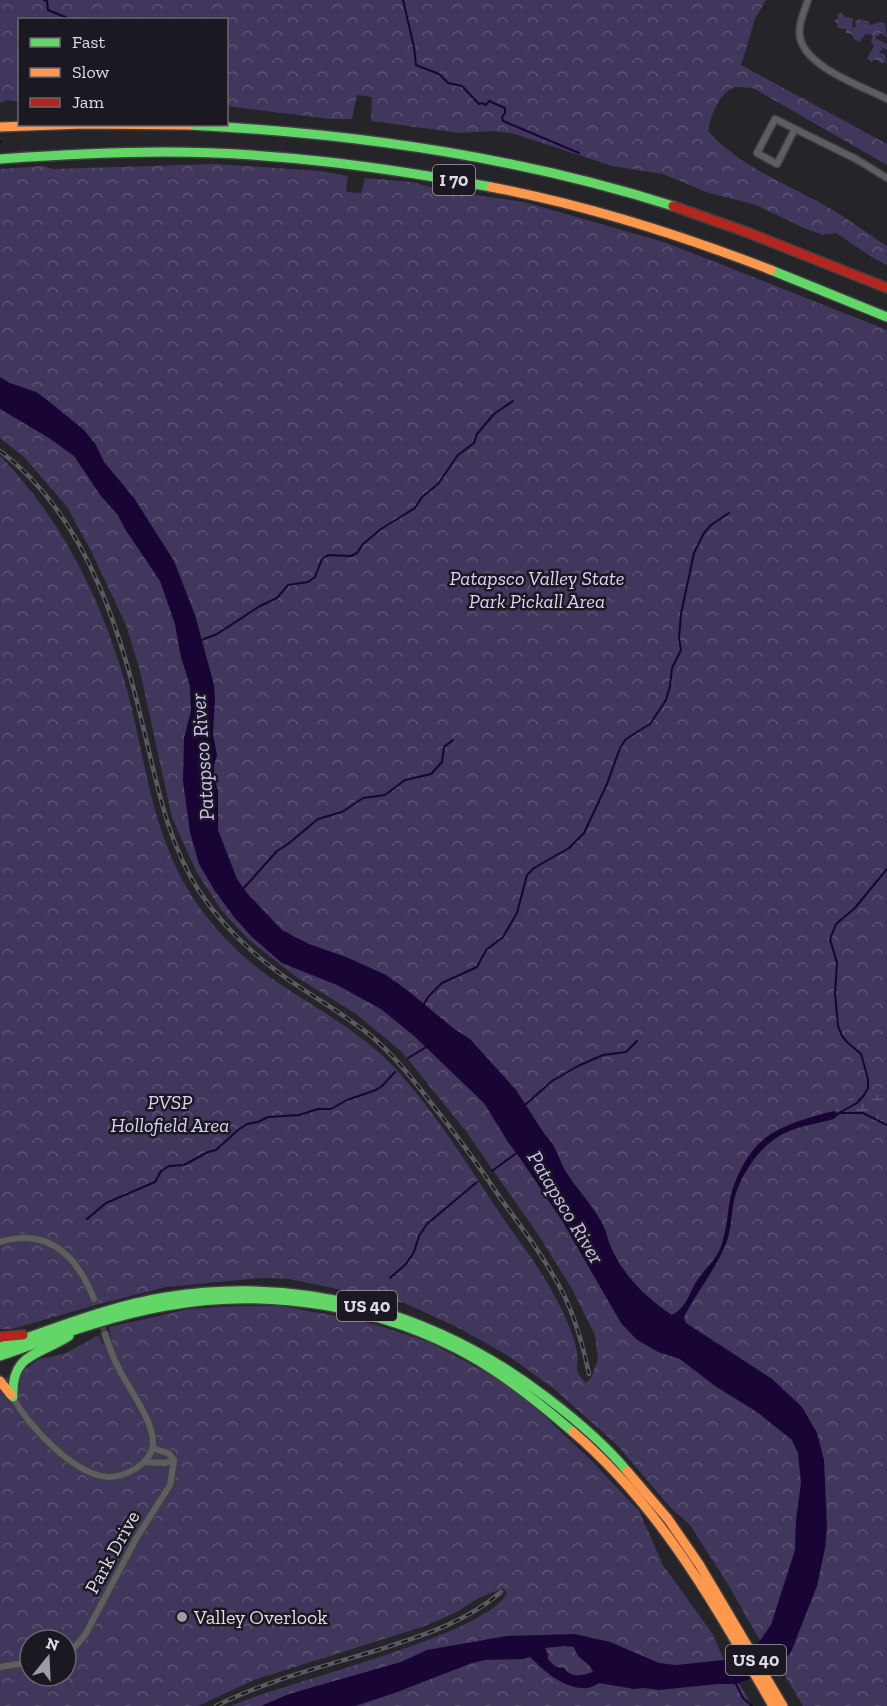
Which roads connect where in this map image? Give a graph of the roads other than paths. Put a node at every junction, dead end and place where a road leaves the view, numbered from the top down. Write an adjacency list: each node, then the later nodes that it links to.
1 (808, 0): 2 (street)
2 (887, 99)
3 (47, 126): 5 (main road, I 70)
4 (159, 126): 9 (main road, I 70)
5 (0, 127)
6 (795, 129): 6 (street); 8 (street)
7 (0, 159): 10 (main road, I 70)
8 (887, 178)
9 (887, 288)
10 (887, 317)
11 (0, 1242): 12 (street)
12 (94, 1299)
13 (52, 1330): 16 (main road); 17 (main road, US 40); 24 (main road, US 40)
14 (77, 1330): 18 (main road, US 40); 20 (main road); 24 (main road, US 40)
15 (105, 1334): 21 (street)
16 (0, 1337)
17 (0, 1347)
18 (0, 1356)
19 (0, 1381): 20 (main road)
20 (13, 1397): 23 (street)
21 (152, 1448): 22 (street); 23 (street)
22 (174, 1460): 23 (street); 25 (street, Park Drive)
23 (144, 1462)
24 (725, 1615): 28 (main road, US 40); 29 (main road, US 40)
25 (78, 1643)
26 (18, 1664): 27 (street)
27 (0, 1667)
28 (773, 1706)
29 (783, 1706)

